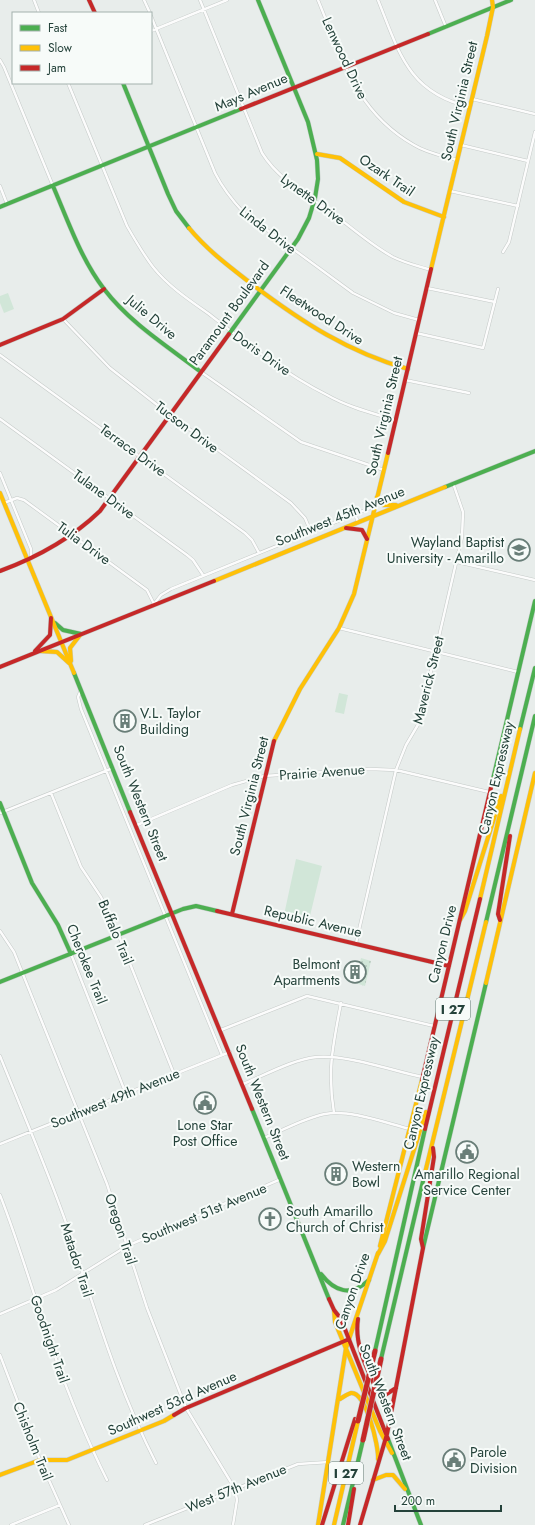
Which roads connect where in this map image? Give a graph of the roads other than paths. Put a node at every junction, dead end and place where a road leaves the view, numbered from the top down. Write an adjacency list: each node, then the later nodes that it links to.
1 (34, 0): 14 (street)
2 (89, 0): 15 (main road)
3 (144, 0): 16 (street)
4 (200, 0): 13 (street, Lynette Drive)
5 (227, 0): 13 (street)
6 (258, 0): 26 (main road, Paramount Boulevard)
7 (318, 0): 23 (street, Lenwood Drive)
8 (378, 0): 21 (street)
9 (435, 0): 18 (street)
10 (492, 0): 12 (main road, South Virginia Street)
11 (511, 0): 12 (main road, Mays Avenue)
12 (493, 7): 18 (main road, Mays Avenue); 27 (main road, South Virginia Street)
13 (204, 9): 19 (street); 29 (street, Lynette Drive)
14 (39, 12)
15 (95, 12)
16 (150, 12)
17 (152, 19): 19 (street, Linda Drive)
18 (446, 27): 21 (main road, Mays Avenue)
19 (156, 29): 20 (street); 31 (street, Linda Drive)
20 (152, 31)
21 (396, 46): 23 (main road, Mays Avenue); 28 (street)
22 (0, 60): 40 (street, Julie Drive)
23 (346, 67): 26 (main road, Mays Avenue); 36 (street, Lenwood Drive)
24 (68, 84): 38 (street, Doris Drive)
25 (123, 84): 34 (main road, Fleetwood Drive)
26 (294, 87): 29 (main road, Mays Avenue); 35 (main road, Paramount Boulevard)
27 (472, 99): 28 (main road, South Virginia Street); 30 (street)
28 (470, 107): 33 (main road, South Virginia Street)
29 (244, 108): 31 (main road, Mays Avenue); 42 (street, Lynette Drive)
30 (535, 114)
31 (196, 128): 34 (main road, Mays Avenue); 47 (street, Linda Drive)
32 (535, 132): 37 (street)
33 (461, 144): 36 (main road, South Virginia Street); 37 (street)
34 (149, 147): 38 (main road, Mays Avenue); 53 (main road, Fleetwood Drive)
35 (317, 154): 42 (main road, Paramount Boulevard); 46 (main road, Ozark Trail)
36 (457, 160): 41 (main road, South Virginia Street)
37 (528, 161): 44 (street)
38 (101, 166): 40 (main road, Mays Avenue); 57 (street, Doris Drive)
39 (0, 186): 43 (street)
40 (53, 186): 43 (main road, Mays Avenue); 51 (main road, Julie Drive)
41 (450, 190): 44 (street); 46 (main road, South Virginia Street)
42 (314, 199): 47 (main road, Paramount Boulevard); 49 (street, Lynette Drive)
43 (7, 204): 45 (main road, Mays Avenue)
44 (518, 206): 48 (street)
45 (0, 208)
46 (444, 217): 49 (main road, South Virginia Street)
47 (291, 248): 53 (main road, Paramount Boulevard); 56 (street, Linda Drive)
48 (503, 252)
49 (431, 270): 50 (main road, South Virginia Street)
50 (427, 288): 54 (street); 56 (main road, South Virginia Street)
51 (104, 289): 55 (main road); 62 (main road, Julie Drive)
52 (498, 289): 54 (street)
53 (261, 290): 57 (main road, Paramount Boulevard); 61 (main road, Fleetwood Drive)
54 (495, 302): 58 (street)
55 (63, 319): 59 (main road); 65 (street, Tucson Drive)
56 (419, 320): 58 (main road, South Virginia Street)
57 (231, 331): 62 (main road, Paramount Boulevard); 67 (street, Doris Drive)
58 (416, 333): 61 (main road, South Virginia Street)
59 (0, 344)
60 (0, 355): 69 (street, Terrace Drive)
61 (408, 369): 63 (main road, South Virginia Street)
62 (201, 372): 65 (main road, Paramount Boulevard); 70 (street, Julie Drive)
63 (405, 380): 64 (street); 67 (main road, South Virginia Street)
64 (469, 393)
65 (170, 415): 69 (main road, Paramount Boulevard); 84 (street, Tucson Drive)
66 (0, 419): 75 (street, Tulane Drive)
67 (396, 420): 70 (main road, South Virginia Street)
68 (535, 451): 72 (main road, Southwest 45th Avenue)
69 (140, 455): 75 (main road, Paramount Boulevard); 87 (street, Terrace Drive)
70 (384, 470): 74 (main road, South Virginia Street)
71 (0, 473): 76 (street)
72 (453, 483): 78 (main road, Southwest 45th Avenue); 89 (street, Maverick Street)
73 (0, 493): 77 (main road, South Western Street)
74 (378, 497): 78 (main road); 79 (main road, South Virginia Street)
75 (110, 498): 85 (main road, Paramount Boulevard); 91 (street, Tulane Drive)
76 (11, 501): 77 (street, Tulia Drive); 85 (street, Tulia Drive); 88 (street)
77 (4, 503): 88 (main road, South Western Street)
78 (398, 505): 81 (main road, Southwest 45th Avenue)
79 (375, 506): 80 (street, Southwest 45th Avenue); 81 (main road, South Virginia Street)
80 (355, 514): 82 (street); 84 (street, Southwest 45th Avenue)
81 (372, 516): 82 (main road, Southwest 45th Avenue); 86 (main road, South Virginia Street)
82 (358, 522): 83 (main road, Southwest 45th Avenue)
83 (344, 528): 86 (main road); 94 (main road, Southwest 45th Avenue)
84 (312, 532): 87 (street, Southwest 45th Avenue)
85 (73, 536): 88 (main road, Paramount Boulevard); 94 (street, Tulia Drive)
86 (367, 539): 96 (main road, South Virginia Street)
87 (260, 553): 91 (street, Southwest 45th Avenue)
88 (29, 559): 90 (main road, Paramount Boulevard); 95 (main road, South Western Street)
89 (457, 562): 92 (street); 100 (street, Maverick Street)
90 (0, 571)
91 (203, 576): 94 (street, Southwest 45th Avenue)
92 (535, 580)
93 (535, 601): 104 (main road, Canyon Drive)
94 (154, 604): 97 (main road, Southwest 45th Avenue)
95 (51, 619): 97 (main road); 98 (main road, South Western Street); 99 (main road)
96 (339, 628): 100 (street); 111 (main road, South Virginia Street)
97 (82, 634): 98 (main road, Southwest 45th Avenue); 101 (main road)
98 (61, 642): 99 (main road, Southwest 45th Avenue); 101 (main road, South Western Street)
99 (36, 652): 101 (main road); 102 (main road, Southwest 45th Avenue)
100 (436, 652): 104 (street); 109 (street, Maverick Street)
101 (71, 664): 105 (main road, South Western Street)
102 (0, 668)
103 (535, 668): 107 (main road, Canyon Expressway / I 27)
104 (518, 672): 113 (main road, Canyon Drive)
105 (81, 689): 108 (main road, South Western Street); 110 (street, South Western Street)
106 (535, 716): 117 (main road, Canyon Expressway / I 27)
107 (511, 767): 124 (main road); 148 (main road, Canyon Expressway / I 27)
108 (114, 768): 110 (street); 118 (main road, South Western Street)
109 (396, 770): 111 (street, Prairie Avenue); 113 (street, Prairie Avenue); 128 (street, Maverick Street)
110 (106, 771): 114 (street); 120 (street, South Western Street)
111 (264, 776): 118 (street, Prairie Avenue); 122 (main road, South Virginia Street)
112 (535, 776): 125 (main road)
113 (489, 792): 124 (main road, Canyon Drive)
114 (51, 793): 116 (street); 127 (street, Buffalo Trail)
115 (0, 803): 116 (main road, Cherokee Trail)
116 (2, 813): 129 (main road, Cherokee Trail)
117 (510, 823): 125 (main road); 155 (main road, Canyon Expressway / I 27)
118 (137, 825): 119 (main road, South Western Street)
119 (165, 894): 120 (street); 121 (main road, South Western Street)
120 (157, 897): 123 (street, South Western Street)
121 (172, 913): 122 (main road, Republic Avenue); 123 (main road, Republic Avenue); 133 (main road, South Western Street)
122 (232, 914): 128 (main road, Republic Avenue)
123 (165, 916): 127 (main road, Republic Avenue); 134 (street, South Western Street)
124 (460, 920): 130 (main road, Canyon Drive)
125 (500, 920): 159 (main road)
126 (0, 931): 131 (street, Oregon Trail)
127 (118, 934): 129 (main road, Republic Avenue); 144 (street, Buffalo Trail)
128 (356, 944): 130 (main road, Republic Avenue)
129 (70, 954): 131 (main road, Republic Avenue); 147 (street, Cherokee Trail)
130 (449, 966): 136 (main road, Canyon Drive)
131 (22, 973): 132 (main road, Republic Avenue); 149 (street, Oregon Trail)
132 (0, 982)
133 (203, 988): 134 (street); 137 (main road, South Western Street)
134 (196, 991): 139 (street, South Western Street)
135 (341, 1003): 136 (street); 137 (street); 143 (street)
136 (434, 1026): 145 (main road, Canyon Drive)
137 (221, 1030): 138 (main road, South Western Street)
138 (224, 1038): 139 (street); 140 (main road, South Western Street)
139 (216, 1041): 141 (street, South Western Street)
140 (230, 1052): 141 (street, Southwest 49th Avenue); 146 (main road, South Western Street)
141 (222, 1055): 144 (street, Southwest 49th Avenue)
142 (0, 1056): 152 (street, Matador Trail)
143 (331, 1056): 145 (street); 146 (street); 150 (street)
144 (174, 1074): 147 (street, Southwest 49th Avenue)
145 (422, 1077): 151 (main road, Canyon Drive)
146 (243, 1084): 153 (main road, South Western Street)
147 (126, 1094): 149 (street, Southwest 49th Avenue)
148 (431, 1104): 160 (main road); 174 (main road, Canyon Expressway / I 27, bridge)
149 (78, 1113): 152 (street, Southwest 49th Avenue); 158 (street, Oregon Trail)
150 (334, 1113): 151 (street); 153 (street)
151 (410, 1128): 160 (main road, Canyon Drive)
152 (30, 1132): 154 (street, Southwest 49th Avenue); 162 (street, Matador Trail)
153 (264, 1138): 156 (main road, South Western Street)
154 (0, 1144)
155 (433, 1144): 159 (main road); 183 (main road, Canyon Expressway / I 27, bridge)
156 (281, 1179): 158 (street, Southwest 51st Avenue); 161 (main road, South Western Street)
157 (0, 1195): 164 (street, Goodnight Trail)
158 (127, 1246): 162 (street, Southwest 51st Avenue); 173 (street, Oregon Trail)
159 (422, 1248): 171 (main road)
160 (378, 1254): 163 (main road, Canyon Drive)
161 (319, 1272): 163 (main road); 166 (main road, South Western Street)
162 (82, 1273): 164 (street, Southwest 51st Avenue); 175 (street, Matador Trail)
163 (370, 1278): 165 (main road, Canyon Drive)
164 (36, 1299): 167 (street, Southwest 51st Avenue); 178 (street, Goodnight Trail)
165 (361, 1307): 168 (main road, Canyon Drive); 171 (main road)
166 (334, 1310): 168 (main road, South Western Street); 169 (main road)
167 (0, 1314)
168 (349, 1338): 169 (main road, Southwest 53rd Avenue); 176 (main road, South Western Street)
169 (345, 1346): 172 (main road, Canyon Drive); 173 (main road, Southwest 53rd Avenue); 177 (main road)
170 (0, 1355): 179 (street, Chisholm Trail)
171 (396, 1387): 176 (main road)
172 (340, 1399): 181 (main road, Canyon Drive); 186 (main road)
173 (186, 1408): 175 (main road, Southwest 53rd Avenue); 187 (street, Oregon Trail)
174 (357, 1420): 195 (main road); 196 (main road, I 27)
175 (140, 1431): 178 (main road, Southwest 53rd Avenue); 182 (street, Matador Trail)
176 (387, 1434): 177 (main road); 180 (main road, South Western Street)
177 (385, 1442): 180 (main road); 186 (main road)
178 (92, 1450): 179 (main road, Southwest 53rd Avenue); 185 (street, Goodnight Trail)
179 (40, 1460): 184 (main road, Southwest 53rd Avenue); 189 (street, Chisholm Trail)
180 (396, 1461): 188 (main road, South Western Street)
181 (330, 1462): 187 (street, West 57th Avenue); 194 (main road, Canyon Drive)
182 (156, 1463)
183 (356, 1466): 197 (main road, Canyon Expressway / I 27); 198 (main road)
184 (0, 1475)
185 (107, 1480)
186 (373, 1481): 188 (main road); 199 (main road)
187 (235, 1489): 192 (street, West 57th Avenue); 193 (street, Oregon Trail)
188 (408, 1493): 200 (main road, South Western Street)
189 (60, 1505): 190 (street); 191 (street, Chisholm Trail)
190 (11, 1525)
191 (69, 1525)
192 (145, 1525)
193 (233, 1525)
194 (318, 1525)
195 (322, 1525)
196 (334, 1525)
197 (343, 1525)
198 (348, 1525)
199 (360, 1525)
200 (421, 1525)

